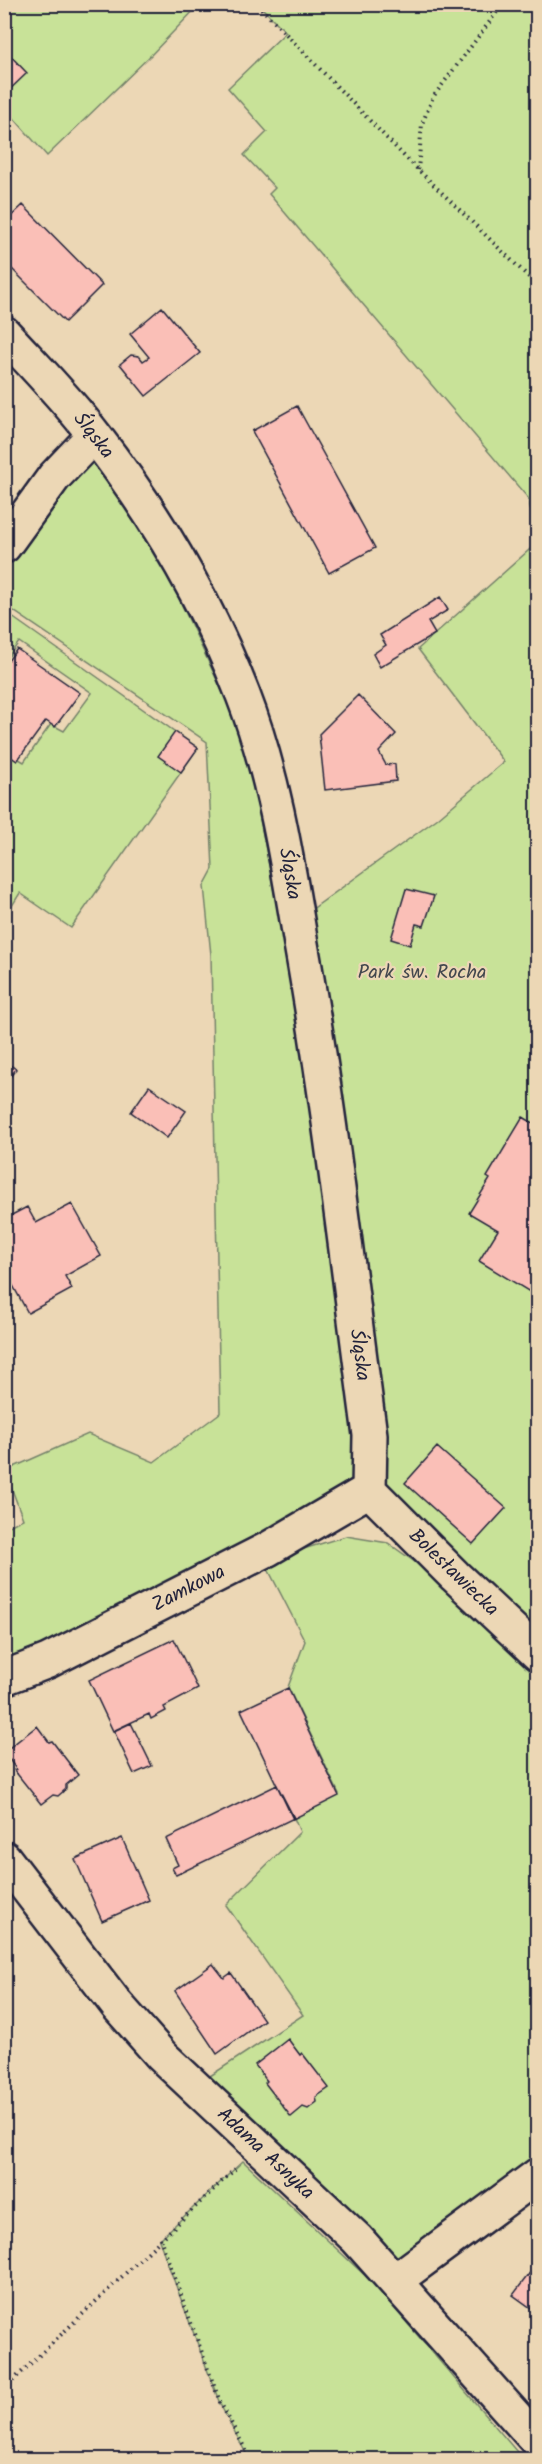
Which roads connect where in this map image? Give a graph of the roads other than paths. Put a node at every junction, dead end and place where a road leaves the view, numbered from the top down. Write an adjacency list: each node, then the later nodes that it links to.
1 (4, 333): 2 (street, Śląska)
2 (94, 435): 3 (street); 4 (street, Śląska)
3 (4, 546)
4 (369, 1490): 5 (street, Bolesławiecka); 6 (street, Zamkowa)
5 (537, 1654)
6 (4, 1678)
7 (4, 1858): 9 (street, Adama Asnyka)
8 (537, 2175): 9 (street)
9 (396, 2280): 10 (street, Adama Asnyka)
10 (537, 2442)

